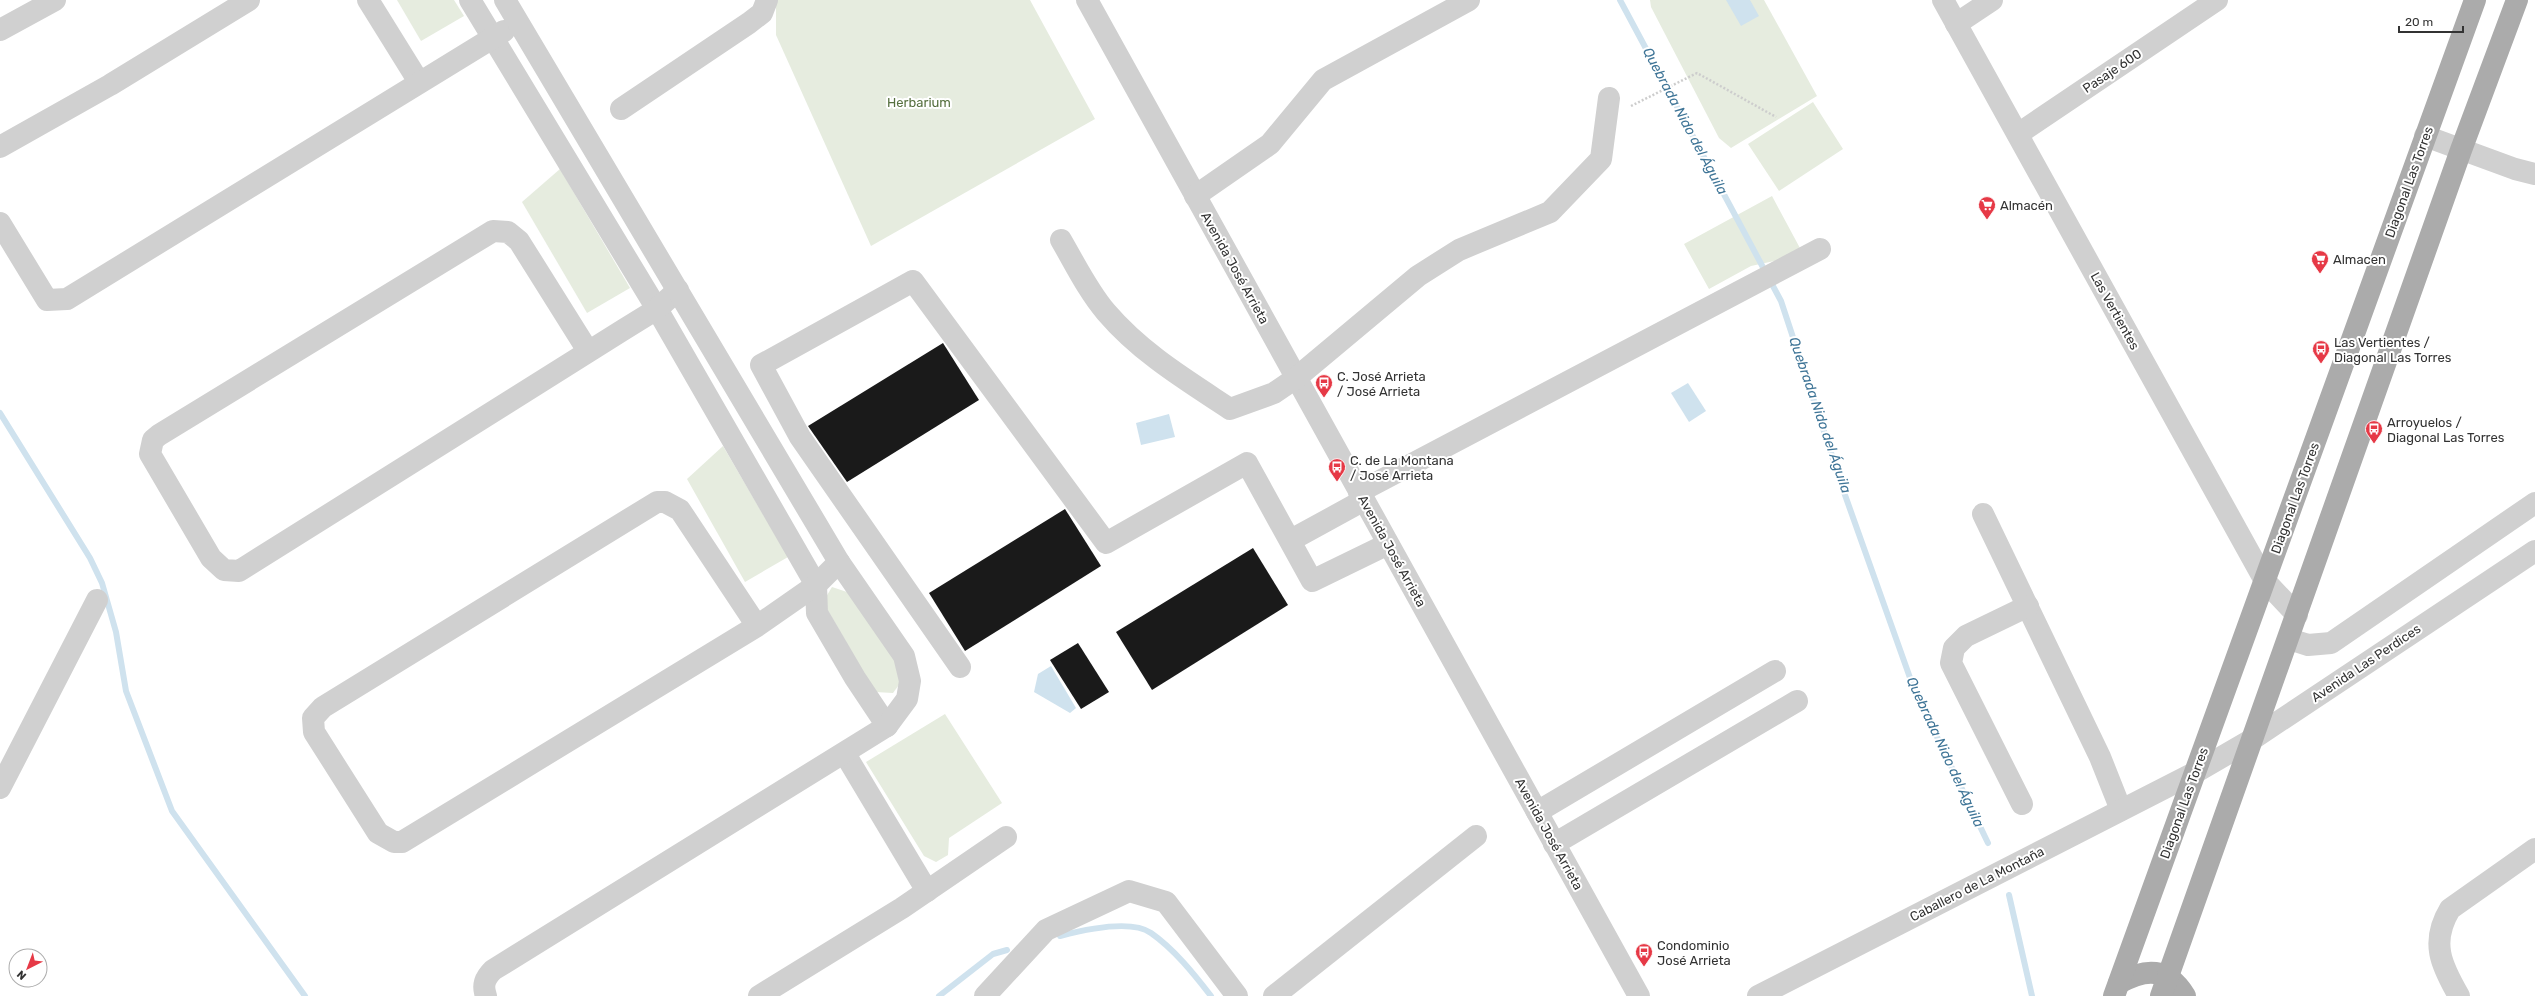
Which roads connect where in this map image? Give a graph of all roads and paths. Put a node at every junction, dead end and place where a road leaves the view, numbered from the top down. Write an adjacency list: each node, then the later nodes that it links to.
1 (55, 0): 16 (street)
2 (249, 0): 25 (street)
3 (368, 0): 18 (street)
4 (470, 0): 17 (street)
5 (505, 0): 14 (street)
6 (767, 0): 21 (street)
7 (1087, 0): 28 (street, Avenida José Arrieta)
8 (1469, 0): 28 (street)
9 (1943, 0): 15 (street, Las Vertientes)
10 (1992, 0): 15 (street)
11 (2475, 0): 24 (main road, Diagonal Las Torres)
12 (2517, 0): 26 (main road)
13 (2208, 2): 23 (street, Pasaje 600)
14 (518, 22): 17 (street); 32 (street)
15 (1956, 24): 23 (street, Las Vertientes)
16 (0, 30)
17 (492, 39): 18 (street); 33 (street)
18 (419, 82): 29 (street)
19 (1655, 95): 22 (path)
20 (1609, 98): 35 (street)
21 (621, 109)
22 (1776, 117)
23 (2018, 134): 43 (street, Las Vertientes)
24 (2425, 136): 26 (street); 43 (main road, Diagonal Las Torres)
25 (0, 147)
26 (2461, 150): 27 (street); 47 (main road)
27 (2535, 174)
28 (1195, 196): 35 (street, Avenida José Arrieta)
29 (0, 223)
30 (1060, 240): 35 (street)
31 (1820, 249): 36 (street)
32 (678, 290): 33 (street); 42 (street)
33 (657, 309): 34 (street); 44 (street)
34 (588, 351): 34 (street)
35 (1296, 378): 36 (street, Avenida José Arrieta)
36 (1361, 496): 39 (street); 40 (street, Avenida José Arrieta)
37 (2535, 503): 49 (street)
38 (1983, 514): 46 (street)
39 (1291, 540): 40 (street); 50 (street)
40 (1388, 544): 60 (street, Avenida José Arrieta)
41 (2535, 551): 54 (street, Avenida Las Perdices)
42 (839, 562): 44 (street); 53 (street)
43 (2265, 581): 47 (street, Las Vertientes); 56 (main road, Diagonal Las Torres)
44 (816, 585): 48 (street); 53 (street)
45 (97, 600): 57 (street)
46 (2028, 606): 58 (street); 59 (street)
47 (2297, 615): 49 (main road)
48 (757, 626): 48 (street)
49 (2289, 639): 54 (main road)
50 (960, 667)
51 (1775, 671): 60 (street)
52 (1797, 701): 63 (street)
53 (887, 726): 55 (street)
54 (2251, 740): 56 (street, Avenida Las Perdices); 66 (main road)
55 (845, 754): 65 (street); 68 (street)
56 (2196, 772): 59 (street, Caballero de La Montaña); 67 (main road, Diagonal Las Torres)
57 (2, 781)
58 (2022, 804)
59 (2121, 810): 74 (street, Caballero de La Montaña)
60 (1537, 812): 63 (street, Avenida José Arrieta)
61 (1476, 836): 72 (street)
62 (1006, 837): 65 (street)
63 (1554, 844): 73 (street, Avenida José Arrieta)
64 (2535, 849): 76 (street)
65 (927, 891): 69 (street)
66 (2165, 987): 67 (main road); 75 (main road)
67 (2117, 990)
68 (486, 996)
69 (759, 996)
70 (985, 996): 71 (street)
71 (1237, 996)
72 (1274, 996)
73 (1640, 996)
74 (1758, 996)
75 (2185, 996)
76 (2459, 996)

